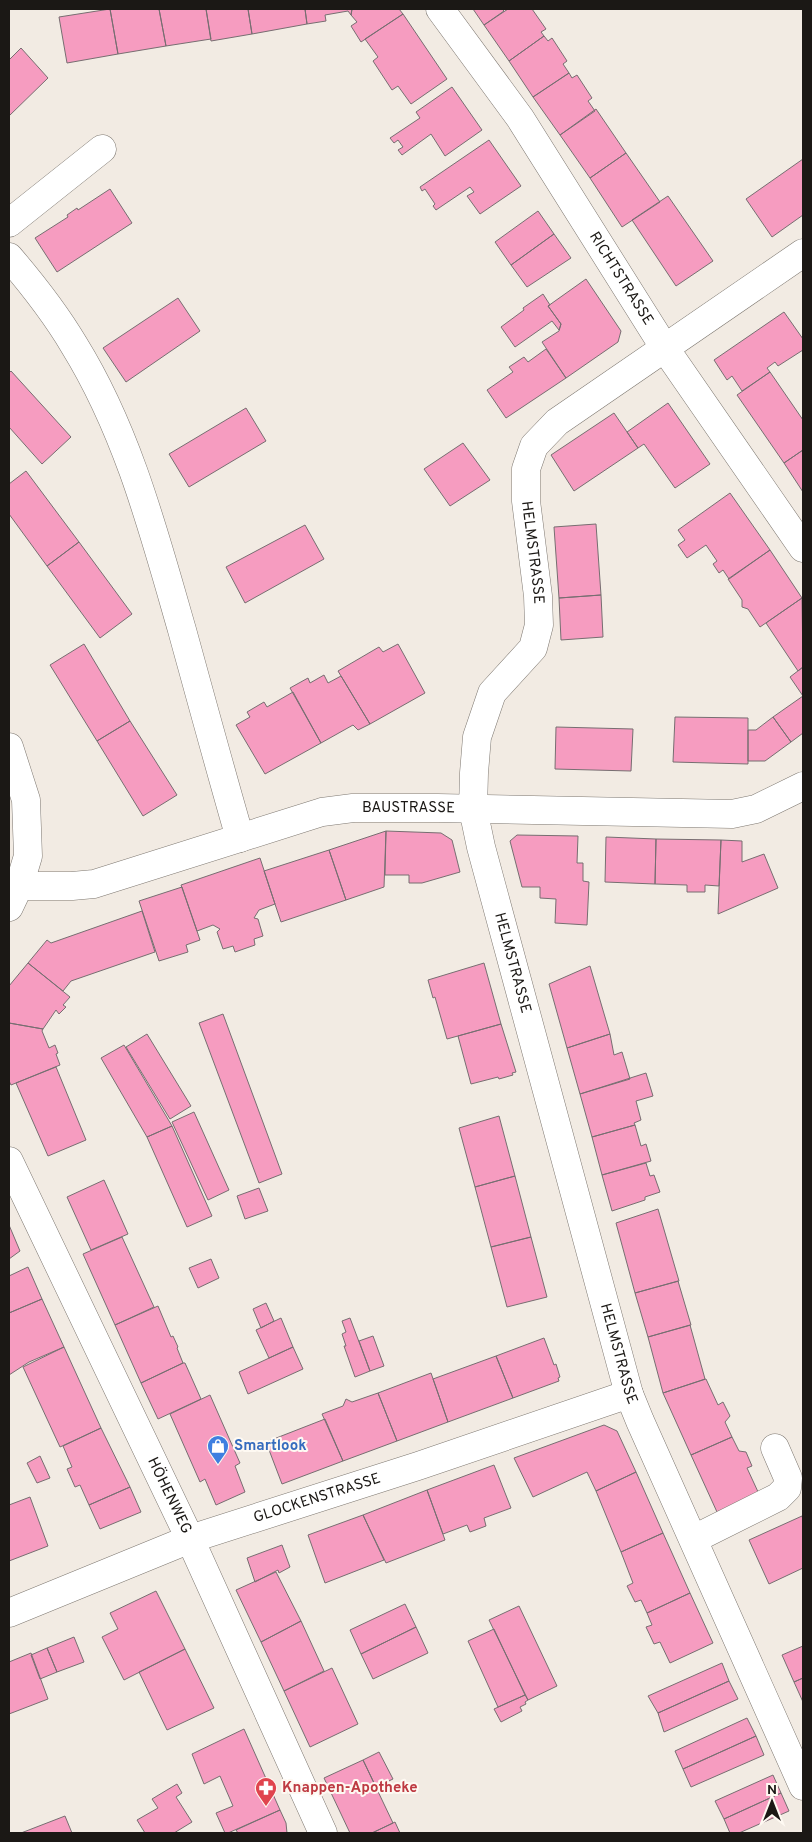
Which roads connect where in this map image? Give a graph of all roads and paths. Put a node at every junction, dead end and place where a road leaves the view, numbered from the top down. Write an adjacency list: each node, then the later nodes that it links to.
1 (440, 9): 6 (street, RICHTSTRASSE)
2 (102, 149): 3 (street)
3 (9, 223)
4 (803, 253): 6 (street, HELMSTRASSE)
5 (9, 257): 11 (street)
6 (664, 347): 7 (street, RICHTSTRASSE); 10 (street, HELMSTRASSE)
7 (803, 548)
8 (9, 747): 12 (street)
9 (803, 786): 10 (street, BAUSTRASSE)
10 (473, 809): 11 (street, BAUSTRASSE); 14 (street, HELMSTRASSE)
11 (240, 838): 12 (street, BAUSTRASSE)
12 (14, 897)
13 (9, 1161): 16 (street, HÖHENWEG)
14 (630, 1394): 16 (street, GLOCKENSTRASSE); 17 (street, HELMSTRASSE)
15 (776, 1448): 17 (street)
16 (190, 1539): 18 (street, GLOCKENSTRASSE); 20 (street, HÖHENWEG)
17 (694, 1539): 19 (street, HELMSTRASSE)
18 (9, 1613)
19 (803, 1786)
20 (323, 1833)

